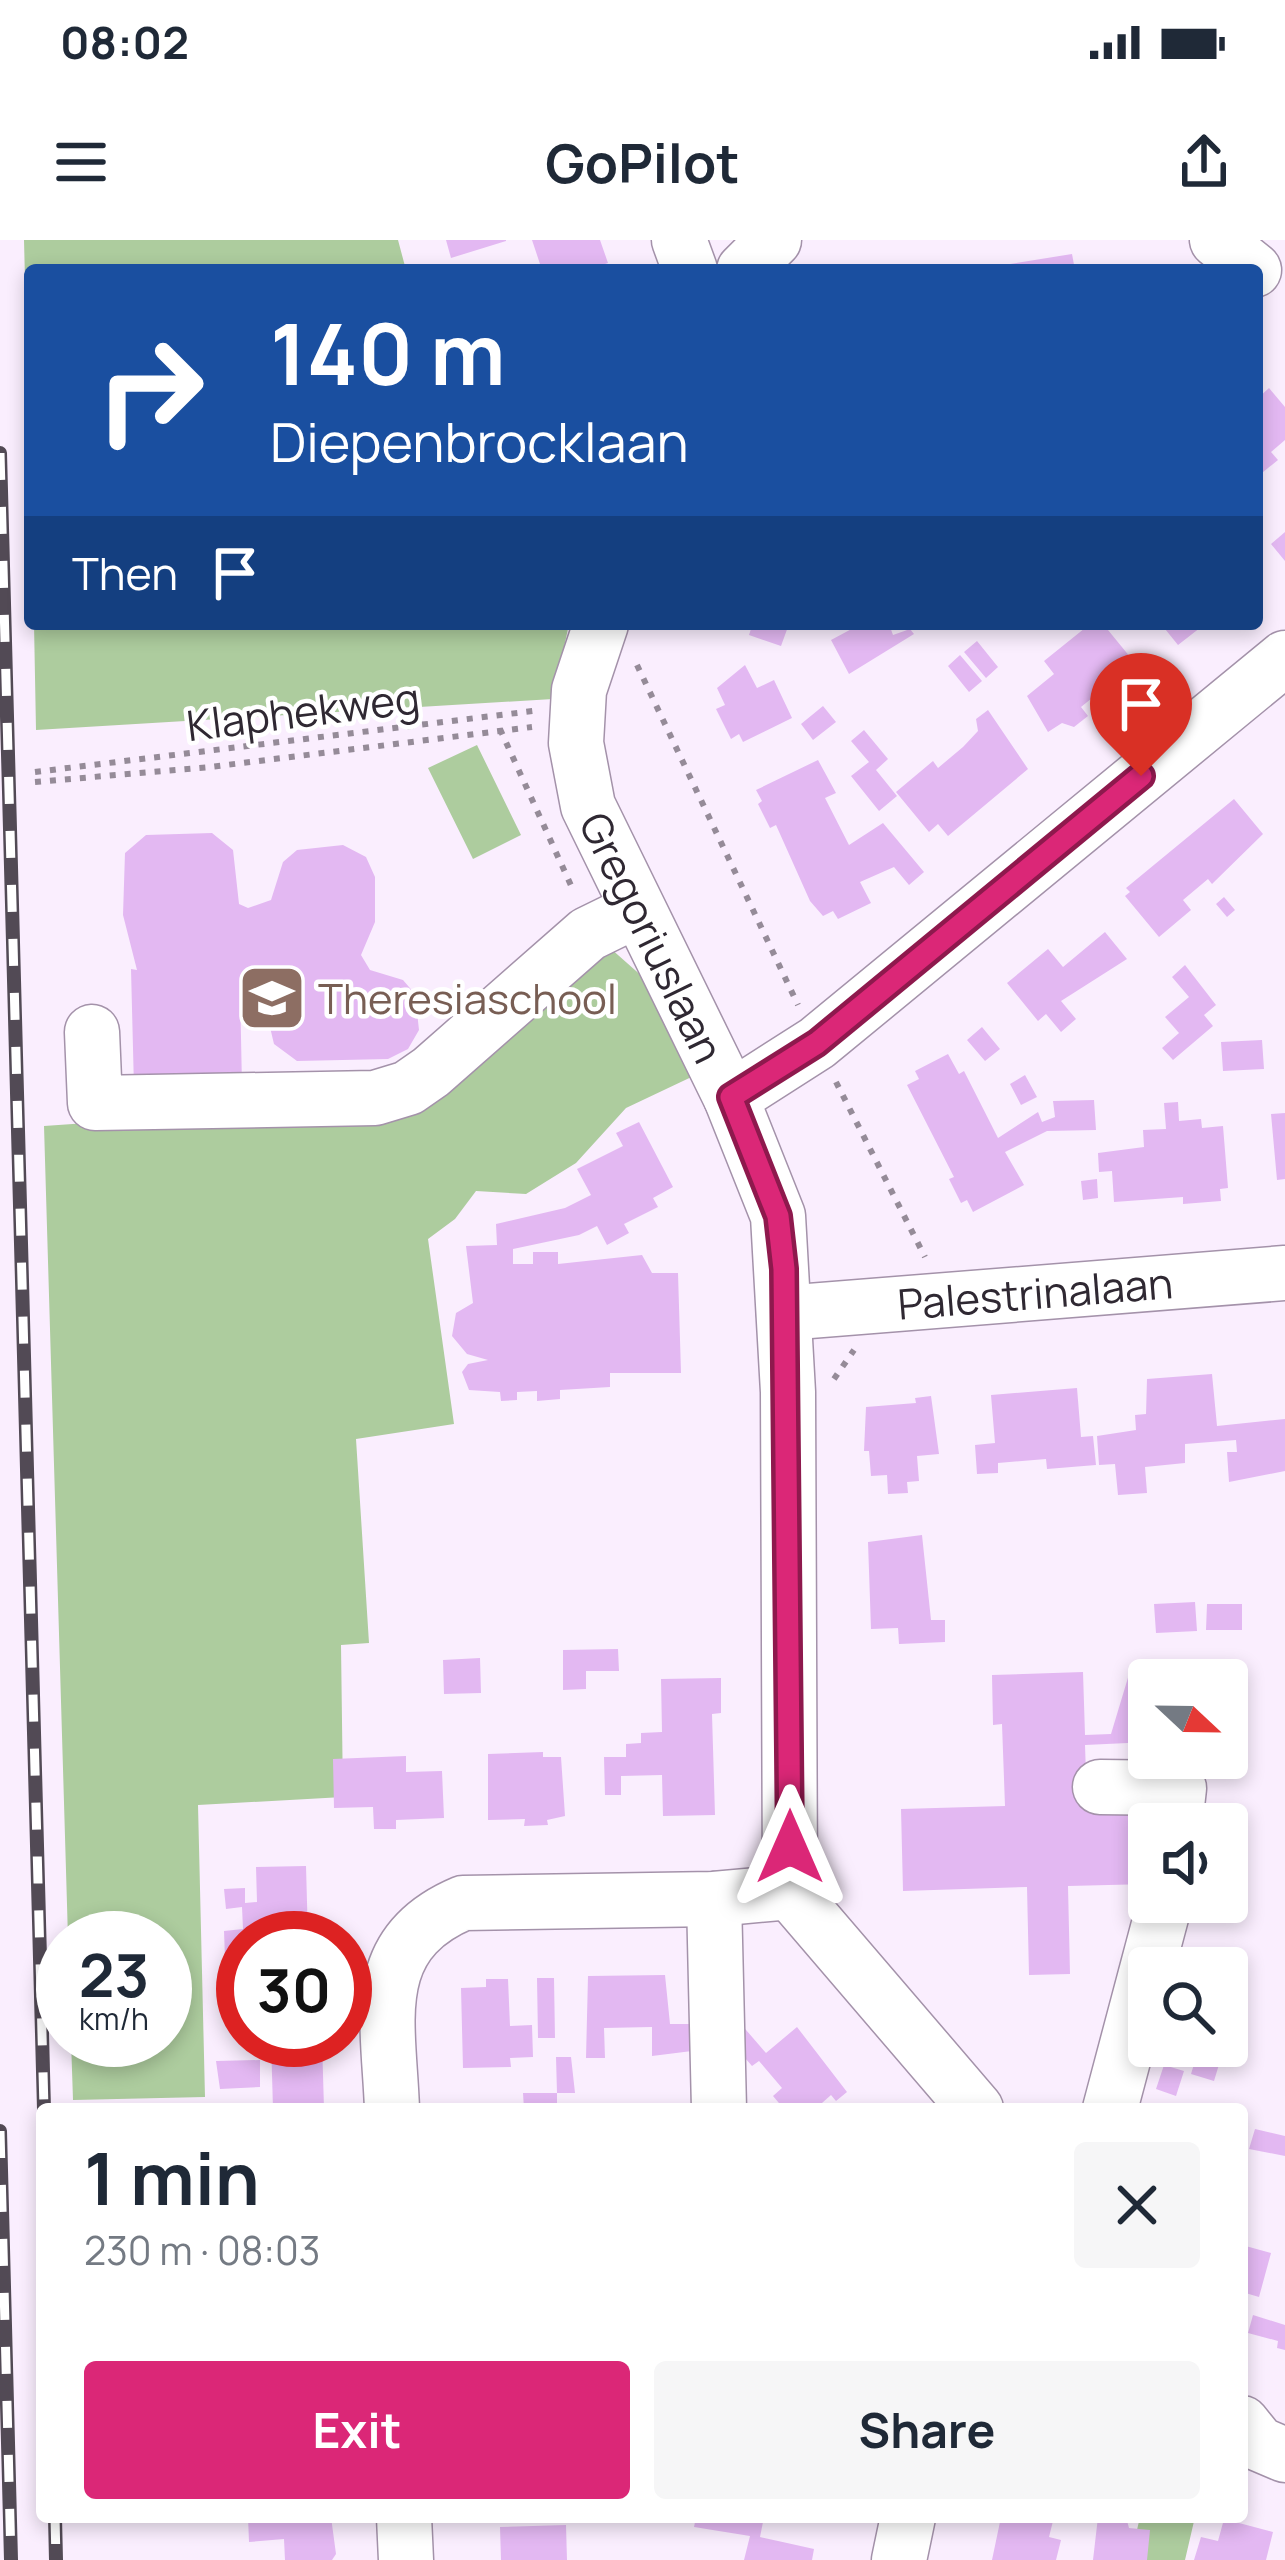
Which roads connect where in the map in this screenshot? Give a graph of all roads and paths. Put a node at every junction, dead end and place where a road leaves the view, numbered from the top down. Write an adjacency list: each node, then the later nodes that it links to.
1 (774, 240): 3 (street)
2 (1217, 240): 4 (street)
3 (750, 264)
4 (1247, 264)
5 (614, 634): 7 (street, Gregoriuslaan); 12 (path)
6 (1285, 658): 12 (street)
7 (578, 715): 8 (path, Klaphekweg); 9 (path); 10 (street, Gregoriuslaan)
8 (35, 772)
9 (34, 782)
10 (635, 911): 11 (street); 13 (street, Gregoriuslaan)
11 (92, 1033)
12 (817, 1043): 13 (street); 14 (path)
13 (731, 1097): 16 (street, Gregoriuslaan)
14 (925, 1255)
15 (1285, 1273): 16 (street, Palestrinalaan)
16 (784, 1313): 19 (street, Gregoriuslaan)
17 (1100, 1787): 18 (street)
18 (1177, 1803)
19 (790, 1892): 20 (street); 24 (street)
20 (714, 1899): 22 (street); 23 (street)
21 (1159, 1923): 25 (street)
22 (392, 2103)
23 (719, 2103)
24 (971, 2103)
25 (1112, 2103)
26 (1248, 2430): 27 (street)
27 (1285, 2455)
28 (404, 2523): 30 (street)
29 (907, 2523): 31 (street)
30 (406, 2560)
31 (899, 2560)

